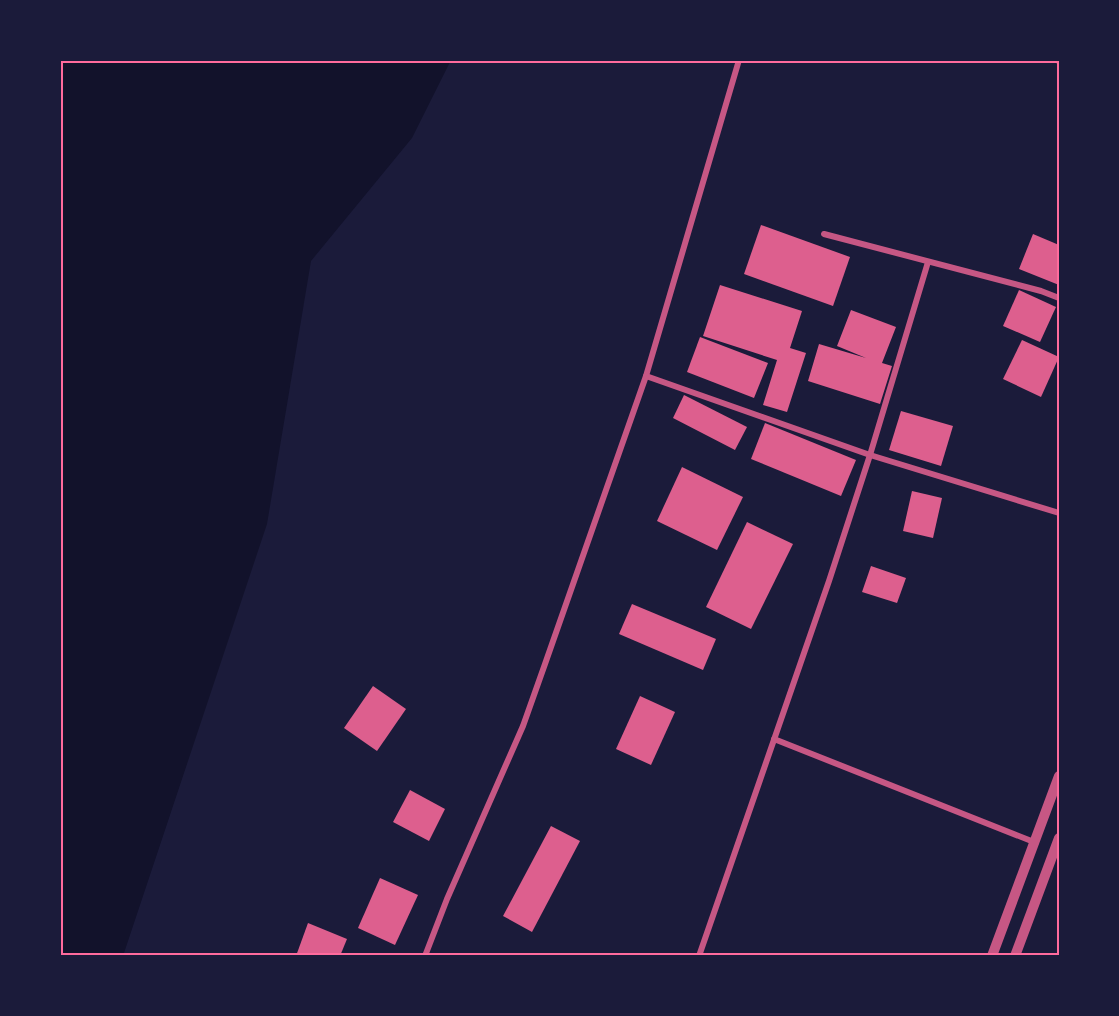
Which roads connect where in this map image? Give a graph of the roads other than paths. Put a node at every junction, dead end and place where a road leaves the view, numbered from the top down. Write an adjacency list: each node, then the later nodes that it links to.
1 (739, 60): 5 (street)
2 (824, 234): 3 (street)
3 (928, 262): 4 (street); 6 (street)
4 (1059, 298)
5 (646, 376): 6 (street); 12 (street)
6 (870, 455): 7 (street); 8 (street)
7 (1059, 513)
8 (774, 739): 11 (street); 13 (street)
9 (1059, 776): 11 (street)
10 (1059, 838): 15 (street)
11 (1034, 842): 14 (street)
12 (425, 956)
13 (699, 956)
14 (992, 956)
15 (1015, 956)

